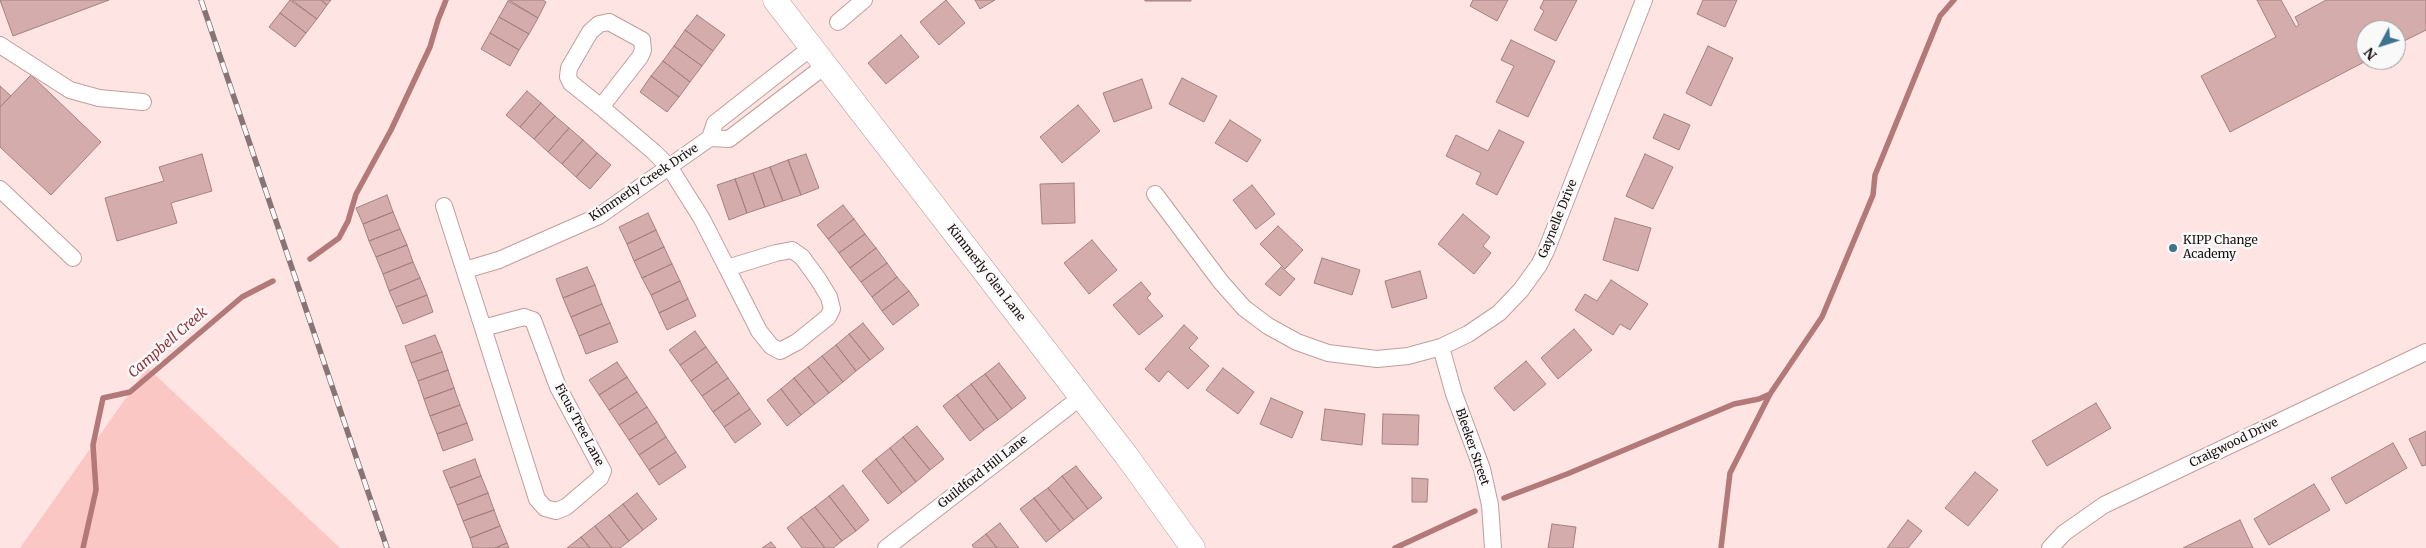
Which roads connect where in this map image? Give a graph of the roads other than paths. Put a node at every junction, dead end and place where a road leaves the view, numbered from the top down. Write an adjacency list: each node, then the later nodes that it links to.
1 (775, 0): 6 (street, Kimmerly Glen Lane)
2 (864, 0): 4 (street)
3 (1644, 0): 19 (street, Gaynelle Drive)
4 (838, 22)
5 (0, 44): 8 (street)
6 (812, 47): 7 (street, Kimmerly Glen Lane); 10 (street, Kimmerly Creek Drive)
7 (826, 65): 10 (street, Kimmerly Creek Drive); 21 (street, Kimmerly Glen Lane)
8 (143, 102)
9 (601, 107): 9 (street); 11 (street)
10 (710, 138): 11 (street, Kimmerly Creek Drive)
11 (670, 168): 16 (street); 17 (street, Kimmerly Creek Drive)
12 (0, 189): 15 (street)
13 (1155, 194): 19 (street, Gaynelle Drive)
14 (444, 206): 17 (street, Ficus Tree Lane)
15 (73, 258)
16 (726, 268): 16 (street)
17 (465, 270): 18 (street, Ficus Tree Lane)
18 (482, 328): 18 (street, Ficus Tree Lane)
19 (1441, 347): 24 (street, Bleeker Street)
20 (2426, 352): 25 (street, Craigwood Drive)
21 (1081, 397): 22 (street, Guildford Hill Lane); 23 (street, Kimmerly Glen Lane)
22 (886, 548)
23 (1193, 548)
24 (1493, 548)
25 (2050, 548)

